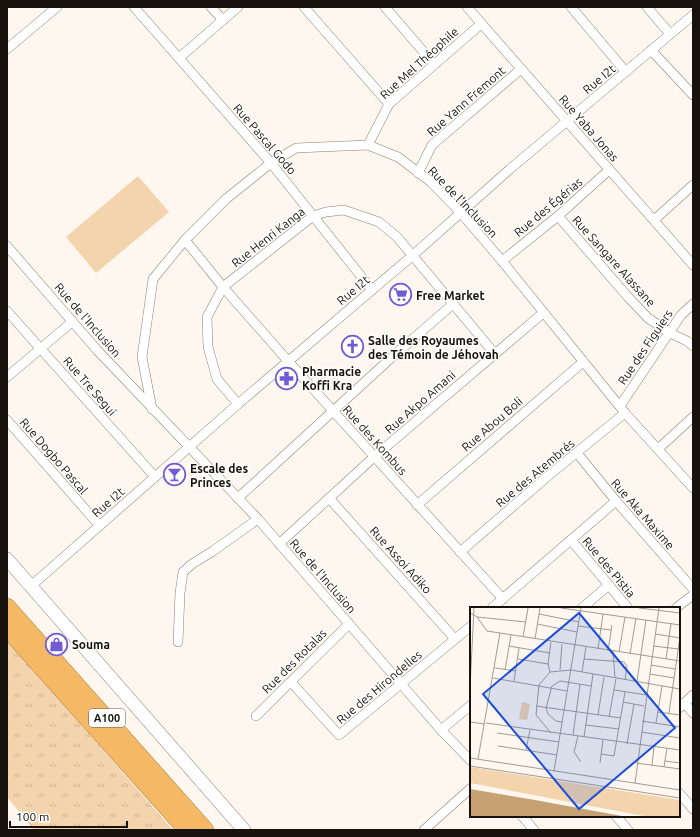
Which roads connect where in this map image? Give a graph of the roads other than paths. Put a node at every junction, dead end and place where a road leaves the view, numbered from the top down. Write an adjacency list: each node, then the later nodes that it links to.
1 (56, 7): 14 (street)
2 (134, 7): 16 (street, Rue Pascal Godo)
3 (211, 7): 11 (street)
4 (238, 7): 11 (street)
5 (304, 7): 21 (street)
6 (385, 7): 17 (street)
7 (466, 7): 12 (street, Rue Yaba Jonas)
8 (571, 7): 19 (street)
9 (647, 7): 13 (street)
10 (693, 15): 13 (street, Rue I2t)
11 (223, 20): 16 (street)
12 (481, 24): 17 (street, Rue Mel Théophile); 18 (street, Rue Yaba Jonas)
13 (670, 34): 15 (street, Rue I2t)
14 (7, 49)
15 (651, 50): 19 (street, Rue I2t); 20 (street)
16 (179, 58): 24 (street, Rue Pascal Godo)
17 (434, 64): 21 (street, Rue Mel Théophile)
18 (521, 69): 22 (street, Rue Yaba Jonas); 26 (street, Rue Yann Fremont)
19 (626, 72): 22 (street, Rue I2t)
20 (693, 95)
21 (389, 104): 23 (street, Rue Mel Théophile)
22 (567, 121): 25 (street, Rue Yaba Jonas); 28 (street, Rue I2t)
23 (368, 145): 24 (street, Rue de l'Inclusion); 26 (street, Rue de l'Inclusion)
24 (271, 163): 29 (street, Rue Pascal Godo); 32 (street, Rue de l'Inclusion)
25 (609, 170): 30 (street, Rue des Égérias); 31 (street, Rue Yaba Jonas)
26 (418, 173): 28 (street, Rue de l'Inclusion)
27 (693, 185): 31 (street)
28 (461, 213): 34 (street, Rue I2t); 35 (street, Rue de l'Inclusion)
29 (313, 216): 34 (street, Rue Henri Kanga); 37 (street, Rue Henri Kanga); 38 (street, Rue Pascal Godo)
30 (558, 216): 35 (street, Rue des Égérias); 44 (street, Rue Sangare Alassane)
31 (654, 220): 36 (street, Rue Yaba Jonas)
32 (185, 240): 37 (street, Rue des Kombus); 52 (street, Rue de l'Inclusion)
33 (7, 246): 43 (street, Rue de l'Inclusion)
34 (412, 256): 38 (street, Rue I2t); 39 (street, Rue Henri Kanga)
35 (502, 261): 42 (street, Rue de l'Inclusion)
36 (693, 264)
37 (223, 287): 48 (street, Rue des Kombus); 51 (street, Rue Henri Kanga)
38 (372, 290): 48 (street, Rue I2t)
39 (453, 304): 47 (street, Rue Henri Kanga); 54 (street)
40 (693, 304): 44 (street, Rue des Figuiers)
41 (7, 311): 46 (street, Rue Tre Segui)
42 (543, 313): 47 (street, Rue Akpo Amani); 49 (street, Rue de l'Inclusion)
43 (72, 322): 46 (street); 52 (street, Rue de l'Inclusion)
44 (670, 333): 45 (street, Rue Sangare Alassane); 53 (street, Rue des Figuiers)
45 (693, 346)
46 (41, 348): 50 (street); 61 (street, Rue Tre Segui)
47 (495, 354): 60 (street, Rue Akpo Amani)
48 (288, 361): 51 (street, Rue I2t); 54 (street, Rue des Kombus)
49 (582, 362): 53 (street, Rue de l'Inclusion); 66 (street, Rue Abou Boli)
50 (7, 377)
51 (238, 404): 57 (street, Rue I2t)
52 (152, 409): 57 (street, Rue de l'Inclusion)
53 (623, 410): 58 (street, Rue de l'Inclusion); 59 (street, Rue des Atembrés)
54 (333, 411): 60 (street, Rue des Kombus); 63 (street)
55 (693, 417): 58 (street)
56 (7, 420): 68 (street, Rue Dogbo Pascal)
57 (190, 447): 61 (street, Rue I2t); 63 (street, Rue de l'Inclusion)
58 (658, 449): 62 (street, Rue de l'Inclusion)
59 (577, 453): 65 (street, Rue Aka Maxime); 71 (street, Rue des Atembrés)
60 (374, 457): 64 (street, Rue Akpo Amani); 66 (street, Rue des Kombus)
61 (155, 477): 68 (street, Rue I2t)
62 (693, 488)
63 (238, 498): 67 (street, Rue de l'Inclusion)
64 (329, 498): 70 (street, Rue Akpo Amani); 86 (street, Rue Assoi Adiko)
65 (616, 501): 69 (street); 75 (street, Rue Aka Maxime)
66 (417, 505): 71 (street, Rue des Kombus)
67 (258, 520): 70 (street, Rue de l'Inclusion); 87 (street)
68 (100, 525): 74 (street, Rue I2t)
69 (571, 540): 73 (street, Rue des Pistia); 77 (street)
70 (279, 544): 83 (street, Rue de l'Inclusion)
71 (460, 552): 77 (street, Rue des Kombus)
72 (7, 559): 74 (street)
73 (608, 585): 80 (street); 81 (street, Rue des Pistia)
74 (31, 586): 104 (street)
75 (693, 589)
76 (693, 595): 82 (street)
77 (503, 599): 79 (street)
78 (7, 607): 103 (highway, A100)
79 (493, 607)
80 (583, 607)
81 (627, 607)
82 (677, 607)
83 (349, 624): 88 (street, Rue des Rotalas); 89 (street, Rue de l'Inclusion)
84 (470, 627): 86 (street, Rue des Hirondelles)
85 (7, 628): 102 (highway, A100)
86 (455, 639): 89 (street, Rue des Hirondelles)
87 (178, 642)
88 (291, 682): 89 (street, Rue des Hirondelles); 94 (street, Rue des Rotalas)
89 (402, 684): 95 (street, Rue de l'Inclusion)
90 (693, 695): 92 (street)
91 (470, 705): 95 (street)
92 (682, 705): 93 (street)
93 (693, 713)
94 (256, 716)
95 (441, 730): 96 (street, Rue de l'Inclusion)
96 (470, 760)
97 (470, 789): 105 (street)
98 (680, 794): 99 (street)
99 (693, 809)
100 (523, 817): 106 (street)
101 (617, 817): 107 (street)
102 (187, 830)
103 (205, 830)
104 (244, 830)
105 (424, 830)
106 (534, 830)
107 (628, 830)

